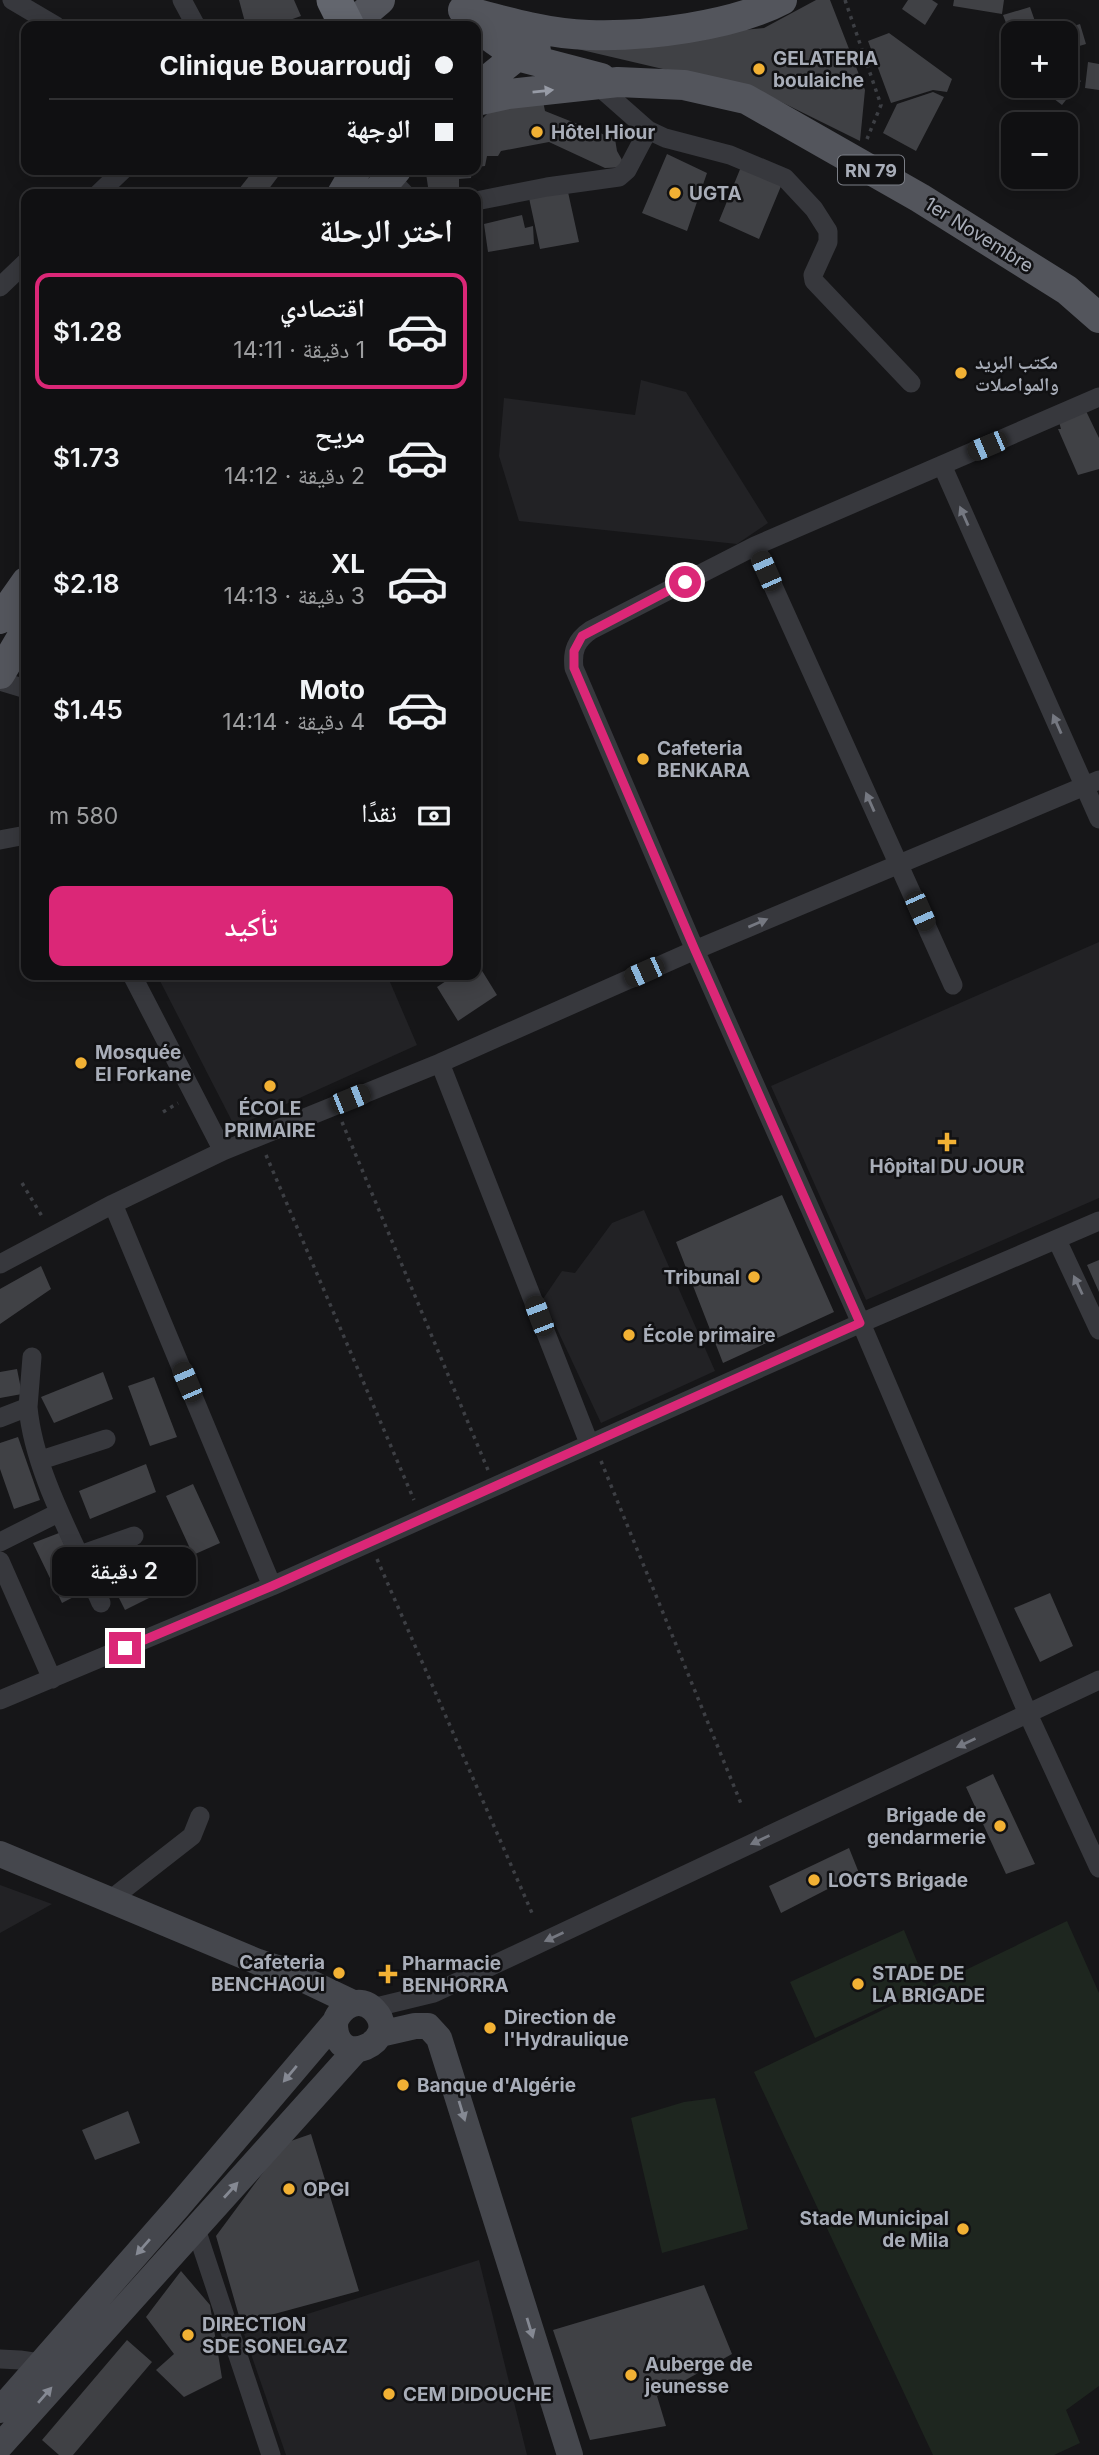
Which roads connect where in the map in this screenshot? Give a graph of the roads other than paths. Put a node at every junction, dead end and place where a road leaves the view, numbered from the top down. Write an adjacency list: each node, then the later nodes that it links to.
1 (12, 0): 7 (street)
2 (182, 0): 8 (street)
3 (334, 0): 9 (highway)
4 (380, 0): 10 (main road)
5 (782, 0): 12 (main road)
6 (468, 18): 12 (main road)
7 (48, 21)
8 (193, 21)
9 (344, 21)
10 (357, 21)
11 (481, 28): 14 (main road)
12 (588, 35): 14 (main road)
13 (481, 41): 15 (main road)
14 (517, 56): 16 (main road, RN 79); 17 (main road)
15 (481, 81)
16 (607, 83): 18 (main road, RN 79, one-way to 16); 19 (street); 25 (main road, 1er Novembre / RN 79)
17 (481, 90)
18 (481, 93)
19 (648, 130): 22 (street); 26 (street)
20 (118, 175): 21 (street)
21 (102, 189)
22 (481, 200)
23 (21, 267): 24 (street)
24 (0, 287)
25 (1099, 318)
26 (911, 383)
27 (1099, 397): 28 (street)
28 (942, 465): 29 (street); 36 (street, one-way to 28)
29 (755, 546): 40 (street, one-way to 29); 41 (street)
30 (21, 590): 31 (main road)
31 (0, 619)
32 (21, 638): 33 (main road)
33 (0, 674)
34 (0, 681): 35 (street)
35 (21, 687)
36 (1092, 783): 37 (street); 40 (street)
37 (1099, 819)
38 (21, 836): 39 (street)
39 (0, 840)
40 (898, 864): 41 (street, one-way to 40); 43 (street)
41 (695, 950): 44 (street); 50 (street)
42 (135, 980): 45 (street)
43 (953, 985)
44 (440, 1063): 45 (street); 56 (street)
45 (223, 1151): 46 (street)
46 (113, 1204): 49 (street); 63 (street)
47 (1099, 1221): 48 (street)
48 (1056, 1240): 50 (street); 51 (street, one-way to 48)
49 (0, 1264)
50 (860, 1323): 56 (street); 68 (street)
51 (1099, 1330)
52 (32, 1357): 53 (street)
53 (28, 1407): 54 (street); 57 (street)
54 (0, 1418)
55 (106, 1439): 57 (street)
56 (589, 1443): 63 (street)
57 (41, 1460): 58 (street)
58 (58, 1513): 60 (street); 61 (street)
59 (134, 1536): 61 (street)
60 (0, 1542)
61 (80, 1555): 64 (street)
62 (0, 1561): 65 (street)
63 (272, 1586): 65 (street)
64 (101, 1603)
65 (52, 1679): 67 (street)
66 (1099, 1680): 68 (street)
67 (0, 1700)
68 (1028, 1714): 71 (street); 73 (street, one-way to 73)
69 (201, 1816): 72 (street)
70 (0, 1854): 72 (main road)
71 (1099, 1868)
72 (110, 1900): 74 (main road)
73 (434, 1993): 74 (street); 75 (street)
74 (349, 2013): 76 (main road); 77 (main road); 80 (main road, one-way to 80)
75 (428, 2026): 76 (main road); 84 (main road, one-way to 84)
76 (380, 2034): 77 (main road)
77 (356, 2050): 78 (main road, one-way to 77)
78 (196, 2229): 82 (main road, one-way to 78); 83 (street)
79 (0, 2359): 80 (street)
80 (40, 2364): 81 (main road)
81 (0, 2410)
82 (0, 2446)
83 (271, 2455)
84 (570, 2455)

